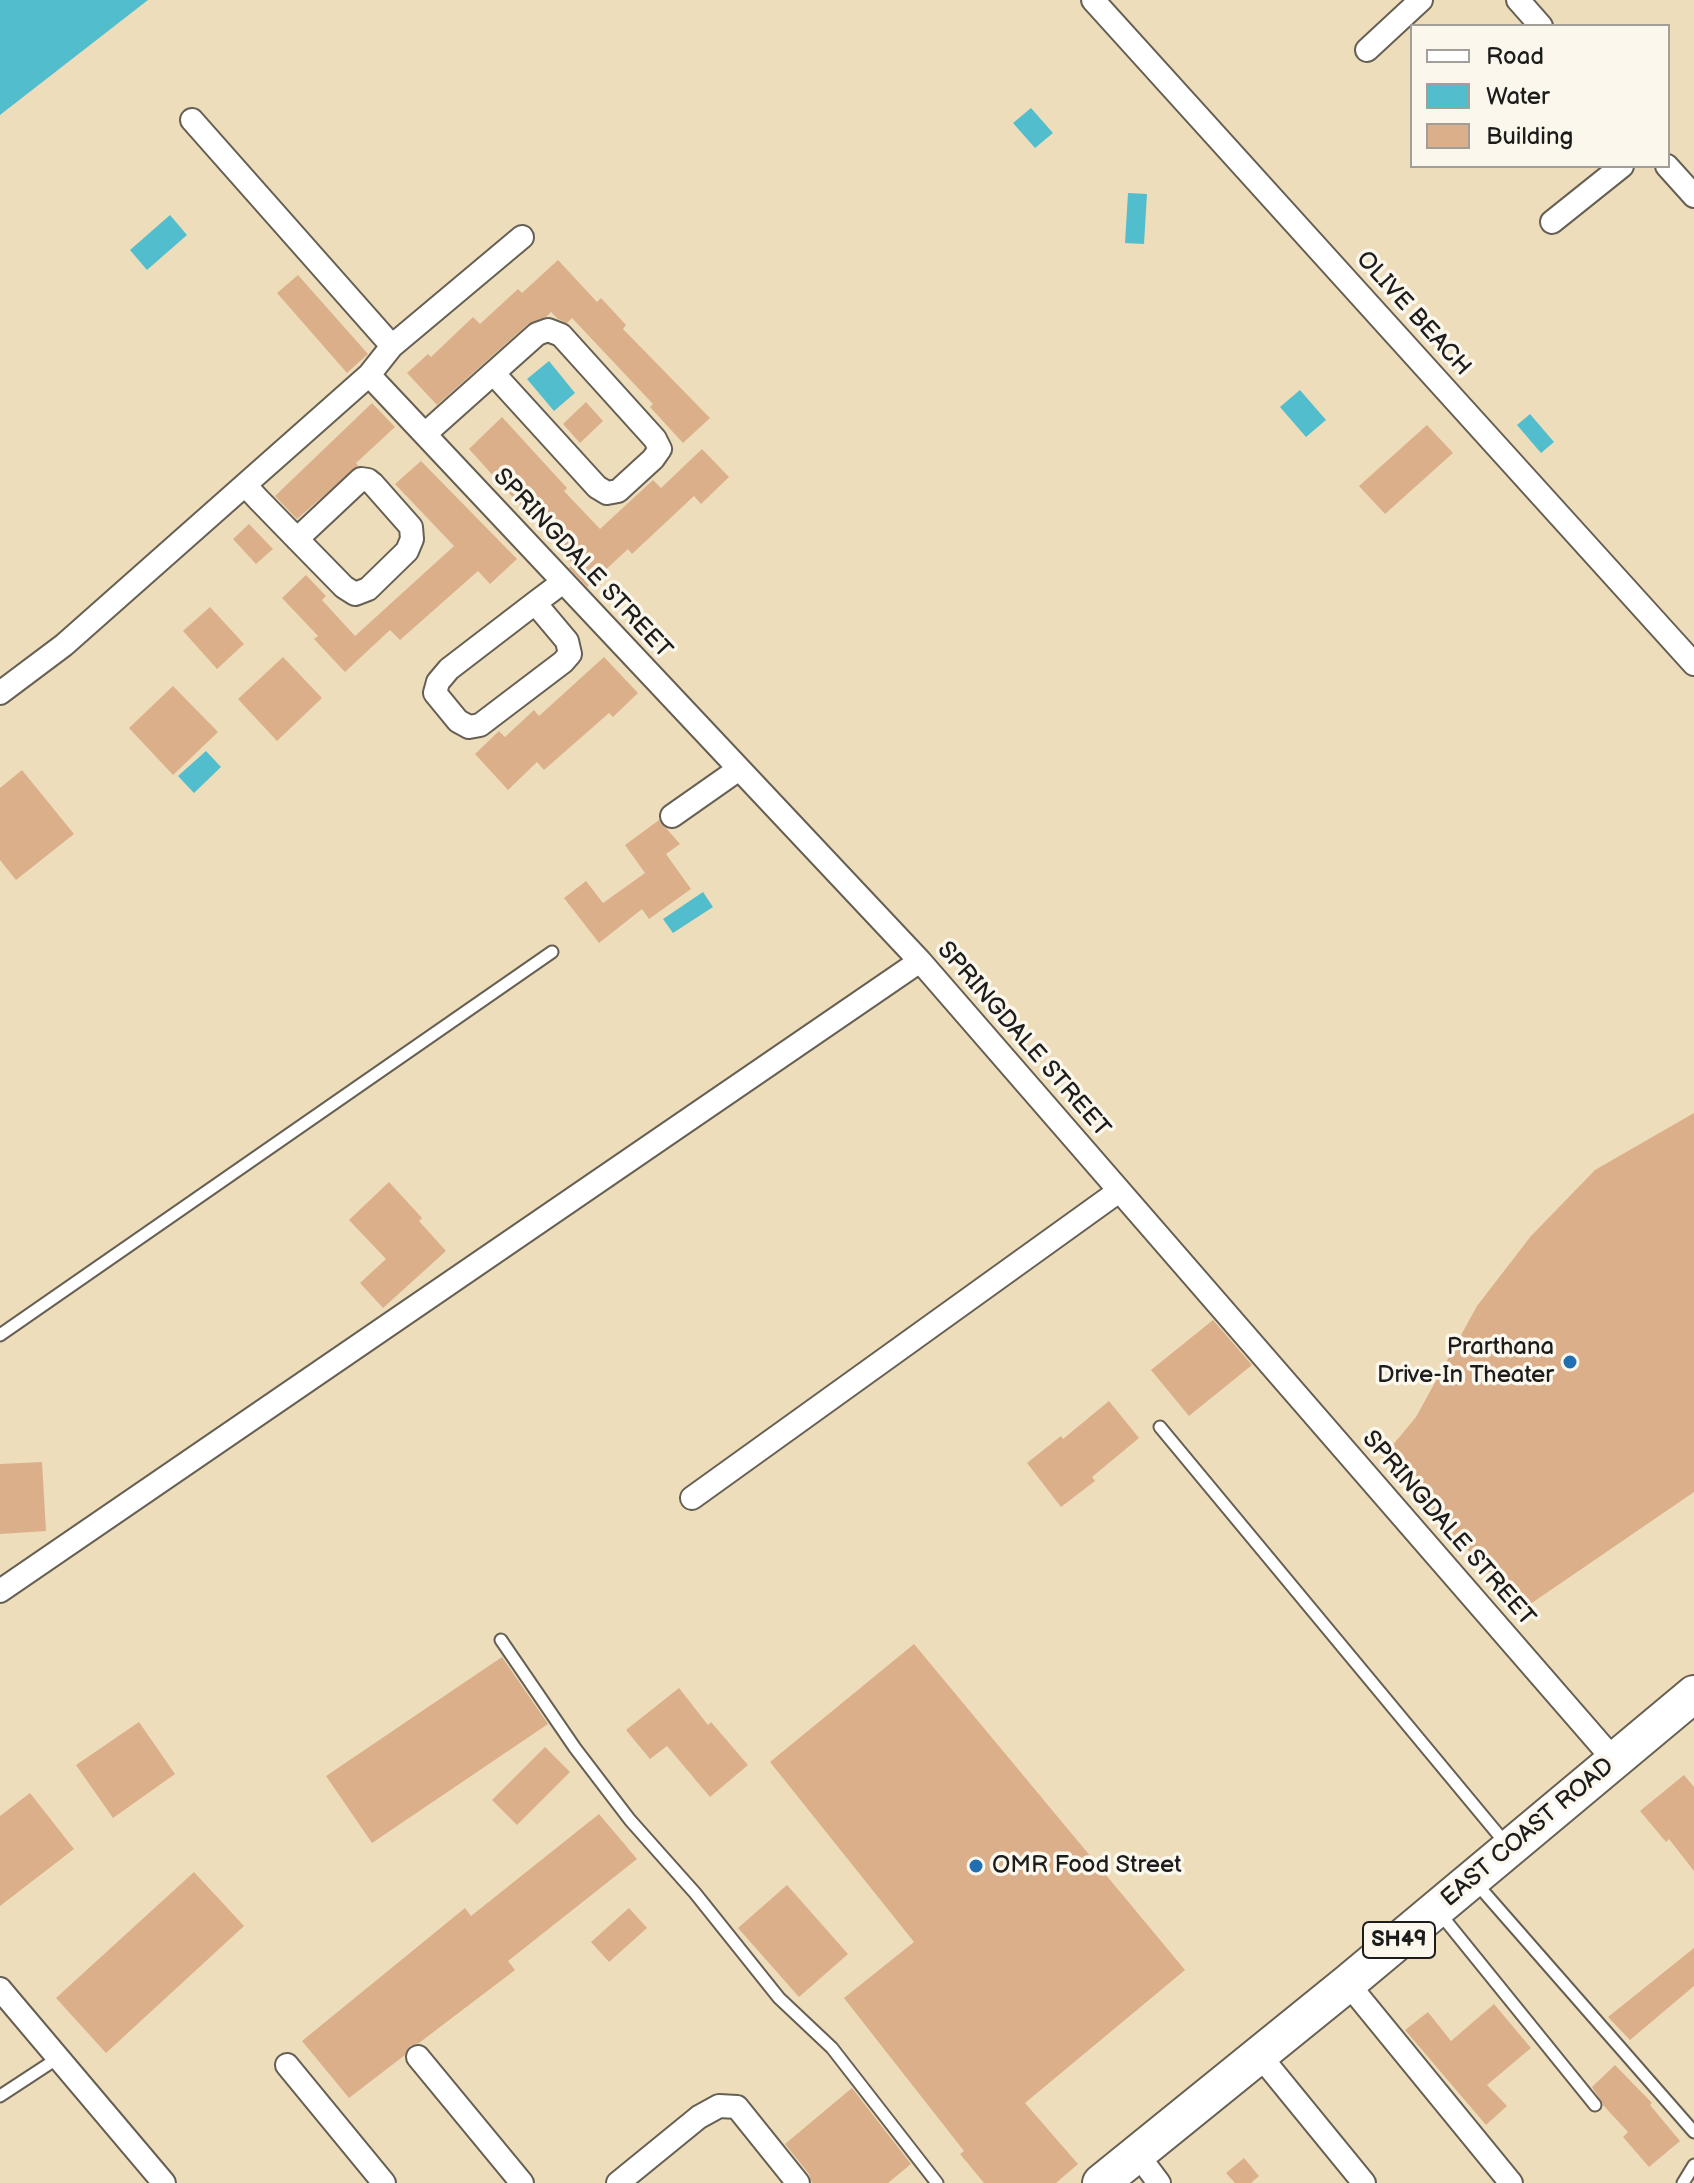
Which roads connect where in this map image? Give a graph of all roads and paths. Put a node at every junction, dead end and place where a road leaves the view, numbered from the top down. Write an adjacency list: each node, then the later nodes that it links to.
1 (1093, 0): 20 (street, OLIVE BEACH)
2 (1421, 0): 5 (street)
3 (1518, 0): 4 (street)
4 (1539, 24)
5 (1367, 50)
6 (192, 120): 12 (street)
7 (1620, 168): 10 (street)
8 (1669, 168): 9 (street)
9 (1694, 196)
10 (1552, 222)
11 (522, 237): 12 (street)
12 (392, 346): 14 (street)
13 (494, 374): 13 (street); 15 (street)
14 (369, 375): 15 (street, SPRINGDALE STREET); 16 (street)
15 (425, 434): 18 (street, SPRINGDALE STREET)
16 (245, 485): 17 (street); 21 (street)
17 (297, 539): 17 (street)
18 (563, 582): 19 (street); 22 (street, SPRINGDALE STREET)
19 (535, 603): 19 (street)
20 (1694, 664)
21 (0, 693)
22 (739, 769): 23 (street); 25 (street, SPRINGDALE STREET)
23 (672, 816)
24 (552, 952): 27 (lane)
25 (920, 961): 26 (street, SPRINGDALE STREET); 30 (street)
26 (1119, 1191): 29 (street); 34 (street, SPRINGDALE STREET)
27 (0, 1335)
28 (1160, 1427): 35 (lane)
29 (692, 1498)
30 (0, 1591)
31 (501, 1640): 54 (lane)
32 (1694, 1694): 34 (main road, EAST COAST ROAD / SH49)
33 (1694, 1716): 36 (main road, EAST COAST ROAD / SH49)
34 (1614, 1760): 35 (main road, EAST COAST ROAD / SH49)
35 (1510, 1848): 55 (main road, EAST COAST ROAD / SH49)
36 (1483, 1891): 37 (main road, EAST COAST ROAD / SH49); 46 (lane)
37 (1446, 1921): 39 (main road, EAST COAST ROAD / SH49); 45 (lane)
38 (0, 1989): 41 (street)
39 (1358, 1996): 43 (main road, EAST COAST ROAD / SH49); 57 (street)
40 (418, 2057): 51 (street)
41 (58, 2058): 44 (lane); 49 (street)
42 (287, 2065): 50 (street)
43 (1270, 2068): 48 (main road, EAST COAST ROAD / SH49); 56 (street)
44 (0, 2096)
45 (1595, 2105)
46 (1694, 2132)
47 (1694, 2165): 58 (lane)
48 (1144, 2178)
49 (164, 2183)
50 (384, 2183)
51 (522, 2183)
52 (618, 2183): 53 (street)
53 (798, 2183)
54 (937, 2183)
55 (1101, 2183)
56 (1364, 2183)
57 (1511, 2183)
58 (1683, 2183)

